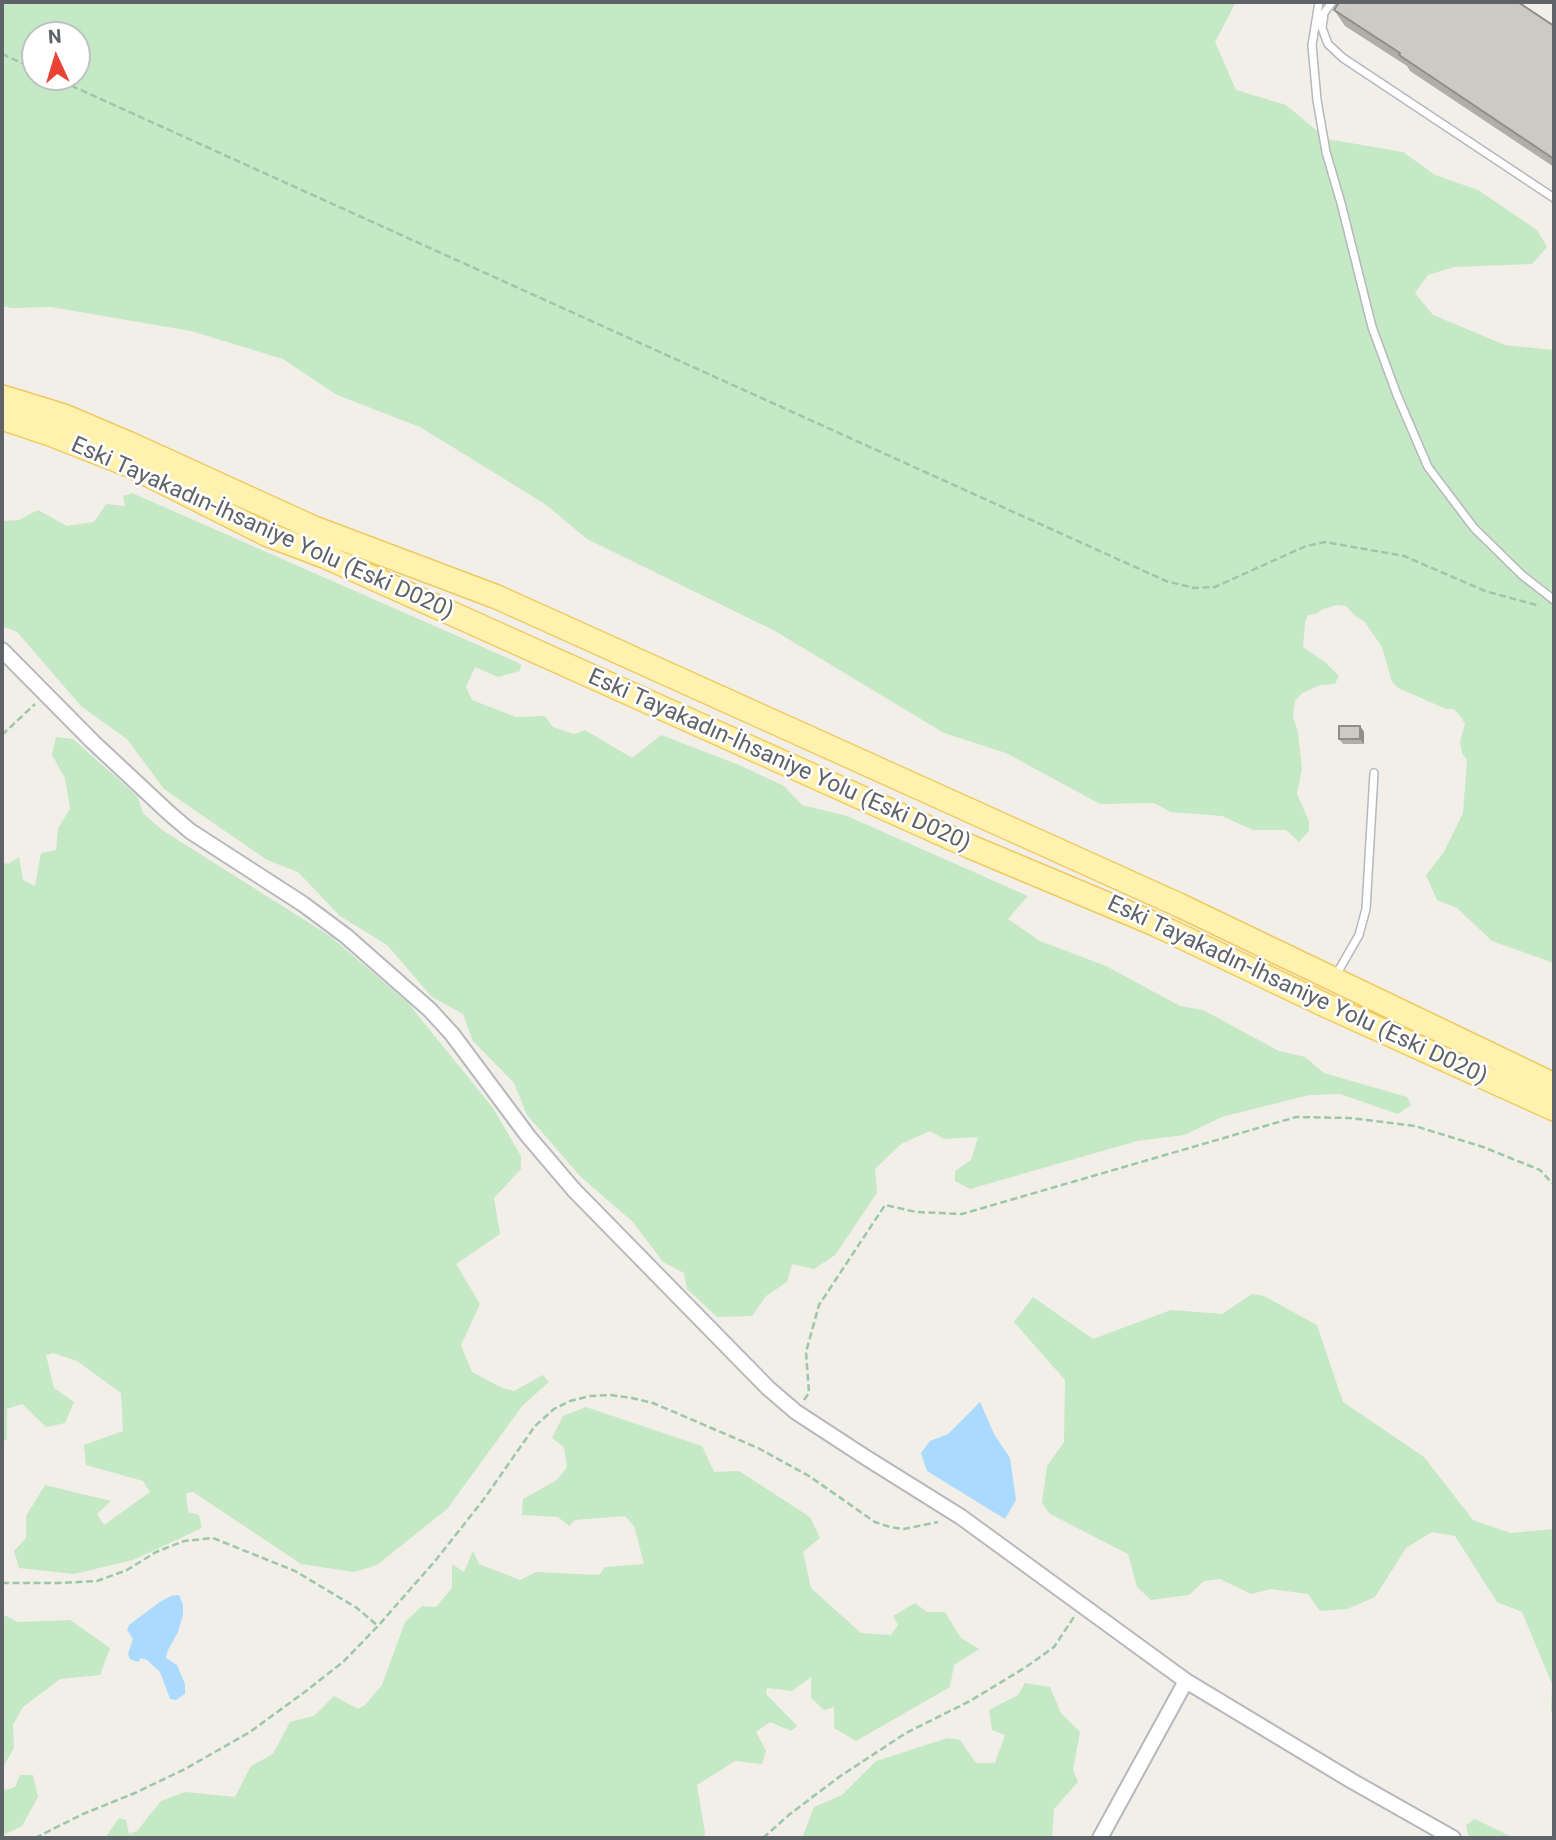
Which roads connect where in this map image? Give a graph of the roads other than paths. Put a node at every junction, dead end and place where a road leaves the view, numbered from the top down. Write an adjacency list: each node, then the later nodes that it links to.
1 (1319, 2): 6 (lane)
2 (1332, 2): 3 (lane)
3 (1554, 198)
4 (2, 397): 9 (main road, Eski Tayakadın-İhsaniye Yolu (Eski D020))
5 (2, 418): 11 (main road, Eski Tayakadın-İhsaniye Yolu (Eski D020))
6 (1554, 600)
7 (2, 650): 12 (street)
8 (1374, 773): 9 (lane)
9 (1334, 979): 10 (main road, Eski Tayakadın-İhsaniye Yolu (Eski D020))
10 (1554, 1085)
11 (1554, 1110)
12 (1186, 1681): 13 (street); 14 (street)
13 (1100, 1838)
14 (1453, 1838)

